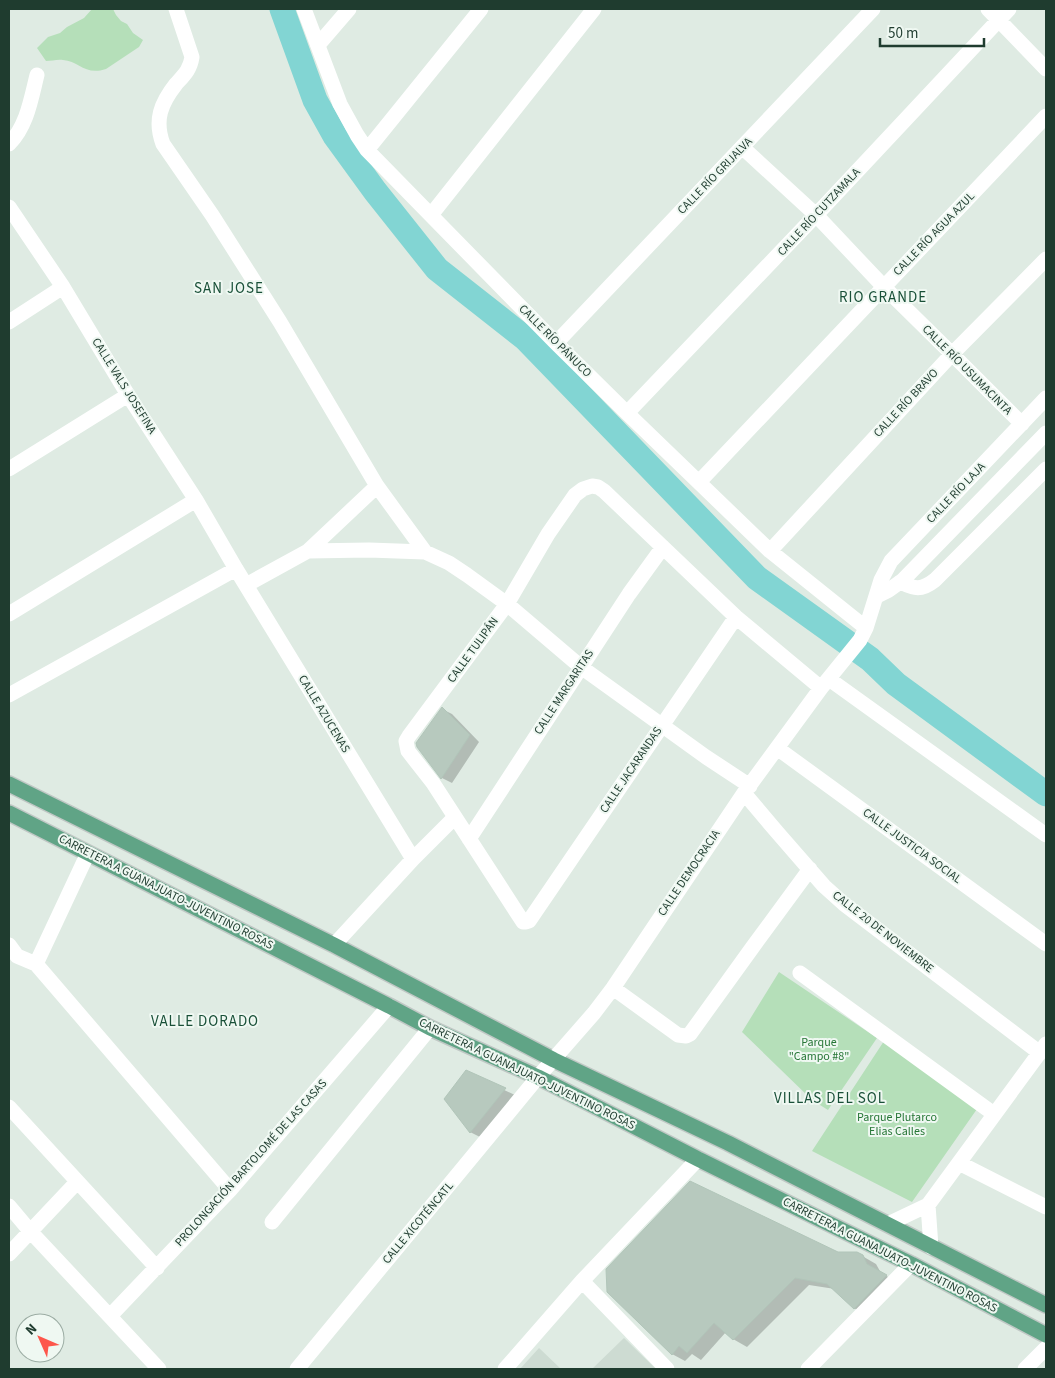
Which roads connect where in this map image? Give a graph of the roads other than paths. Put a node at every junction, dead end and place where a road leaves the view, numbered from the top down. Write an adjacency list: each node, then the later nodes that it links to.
1 (176, 9): 32 (street)
2 (304, 9): 8 (street, CALLE RÍO PÁNUCO)
3 (349, 9): 8 (street)
4 (480, 9): 14 (street)
5 (594, 9): 16 (street)
6 (873, 9): 13 (street, CALLE RÍO GRIJALVA)
7 (999, 12): 9 (street); 17 (street, CALLE RÍO CUTZAMALA)
8 (318, 46): 14 (street, CALLE RÍO PÁNUCO)
9 (1046, 69)
10 (37, 75): 12 (street)
11 (1046, 116): 20 (street, CALLE RÍO AGUA AZUL)
12 (9, 144)
13 (742, 147): 17 (street, CALLE RÍO USUMACINTA); 22 (street, CALLE RÍO GRIJALVA)
14 (367, 150): 16 (street, CALLE RÍO PÁNUCO)
15 (9, 207): 19 (street, CALLE VALS JOSEFINA)
16 (431, 215): 22 (street, CALLE RÍO PÁNUCO)
17 (816, 215): 20 (street, CALLE RÍO USUMACINTA); 26 (street, CALLE RÍO CUTZAMALA)
18 (1046, 259): 23 (street, CALLE RÍO BRAVO)
19 (63, 287): 21 (street); 24 (street, CALLE VALS JOSEFINA)
20 (884, 287): 23 (street, CALLE RÍO USUMACINTA); 31 (street, CALLE RÍO AGUA AZUL)
21 (9, 322)
22 (556, 343): 26 (street, CALLE RÍO PÁNUCO)
23 (952, 354): 27 (street, CALLE RÍO USUMACINTA); 36 (street, CALLE RÍO BRAVO)
24 (128, 395): 29 (street); 33 (street, CALLE VALS JOSEFINA)
25 (1046, 398): 27 (street, CALLE RÍO LAJA)
26 (627, 413): 31 (street, CALLE RÍO PÁNUCO)
27 (1022, 424): 41 (street, CALLE RÍO LAJA)
28 (1046, 432): 39 (street, CALLE RÍO LAJA)
29 (9, 469)
30 (1046, 470): 39 (street)
31 (699, 482): 36 (street, CALLE RÍO PÁNUCO)
32 (377, 486): 35 (street); 37 (street)
33 (196, 500): 38 (street, CALLE VALS JOSEFINA); 43 (street)
34 (662, 547): 42 (street, CALLE TULIPÁN); 44 (street); 46 (street, CALLE MARGARITAS)
35 (308, 551): 37 (street); 40 (street)
36 (770, 551): 45 (street, CALLE RÍO PÁNUCO)
37 (425, 552): 42 (street, CALLE 20 DE NOVIEMBRE)
38 (236, 569): 40 (street, CALLE AZUCENAS); 48 (street)
39 (900, 582): 41 (street, CALLE RÍO LAJA)
40 (246, 585): 59 (street, CALLE AZUCENAS)
41 (877, 596): 45 (street, CALLE RÍO LAJA)
42 (507, 604): 46 (street, CALLE 20 DE NOVIEMBRE); 54 (street, CALLE TULIPÁN)
43 (9, 614)
44 (736, 617): 47 (street); 49 (street, CALLE JACARANDAS)
45 (863, 634): 47 (street, CALLE RÍO LAJA)
46 (581, 667): 49 (street, CALLE 20 DE NOVIEMBRE); 56 (street, CALLE MARGARITAS)
47 (829, 678): 50 (street, CALLE DEMOCRACIA); 55 (street)
48 (9, 695)
49 (662, 726): 52 (street, CALLE 20 DE NOVIEMBRE); 56 (street, CALLE JACARANDAS)
50 (777, 748): 52 (street, CALLE DEMOCRACIA); 62 (street, CALLE JUSTICIA SOCIAL)
51 (9, 784): 58 (main road, CARRETERA A GUANAJUATO-JUVENTINO ROSAS)
52 (747, 789): 60 (street, CALLE 20 DE NOVIEMBRE); 67 (street, CALLE DEMOCRACIA)
53 (9, 813): 57 (main road, CARRETERA A GUANAJUATO-JUVENTINO ROSAS)
54 (455, 816): 56 (street); 59 (street)
55 (1046, 835)
56 (469, 839)
57 (88, 853): 61 (main road, CARRETERA A GUANAJUATO-JUVENTINO ROSAS); 65 (street)
58 (163, 860): 61 (main road); 63 (main road, CARRETERA A GUANAJUATO-JUVENTINO ROSAS)
59 (413, 860): 63 (street)
60 (810, 869): 67 (street); 70 (street, CALLE 20 DE NOVIEMBRE)
61 (151, 884): 68 (main road, CARRETERA A GUANAJUATO-JUVENTINO ROSAS)
62 (1046, 944)
63 (334, 945): 71 (main road, CARRETERA A GUANAJUATO-JUVENTINO ROSAS)
64 (11, 955): 65 (street)
65 (36, 964): 79 (street)
66 (800, 973): 74 (street)
67 (612, 988): 71 (street, CALLE DEMOCRACIA)
68 (389, 1006): 69 (main road, CARRETERA A GUANAJUATO-JUVENTINO ROSAS); 79 (street, PROLONGACIÓN BARTOLOMÉ DE LAS CASAS)
69 (430, 1028): 72 (main road, CARRETERA A GUANAJUATO-JUVENTINO ROSAS); 84 (street)
70 (1043, 1048): 74 (street)
71 (554, 1060): 72 (street, CALLE DEMOCRACIA); 77 (main road, CARRETERA A GUANAJUATO-JUVENTINO ROSAS)
72 (538, 1077): 75 (main road, CARRETERA A GUANAJUATO-JUVENTINO ROSAS); 97 (street, CALLE XICOTÉNCATL)
73 (9, 1107): 78 (street)
74 (994, 1114): 76 (street)
75 (698, 1158): 80 (main road, CARRETERA A GUANAJUATO-JUVENTINO ROSAS); 91 (street)
76 (959, 1163): 81 (street); 82 (street)
77 (779, 1169): 80 (main road); 85 (main road, CARRETERA A GUANAJUATO-JUVENTINO ROSAS)
78 (77, 1182): 86 (street); 90 (street)
79 (230, 1190): 90 (street, PROLONGACIÓN BARTOLOMÉ DE LAS CASAS)
80 (767, 1193): 89 (main road, CARRETERA A GUANAJUATO-JUVENTINO ROSAS)
81 (928, 1205): 85 (street); 87 (street)
82 (1045, 1205)
83 (9, 1206): 86 (street)
84 (272, 1222)
85 (888, 1224): 87 (main road, CARRETERA A GUANAJUATO-JUVENTINO ROSAS)
86 (30, 1231): 88 (street); 93 (street)
87 (931, 1247): 92 (main road, CARRETERA A GUANAJUATO-JUVENTINO ROSAS)
88 (9, 1254)
89 (911, 1264): 94 (main road, CARRETERA A GUANAJUATO-JUVENTINO ROSAS); 100 (street)
90 (157, 1268): 93 (street, PROLONGACIÓN BARTOLOMÉ DE LAS CASAS)
91 (582, 1281): 98 (street); 99 (street)
92 (1046, 1305)
93 (110, 1316): 96 (street)
94 (1046, 1336)
95 (1046, 1348): 101 (street)
96 (159, 1369)
97 (297, 1369)
98 (505, 1369)
99 (667, 1369)
100 (808, 1369)
101 (1025, 1369)

